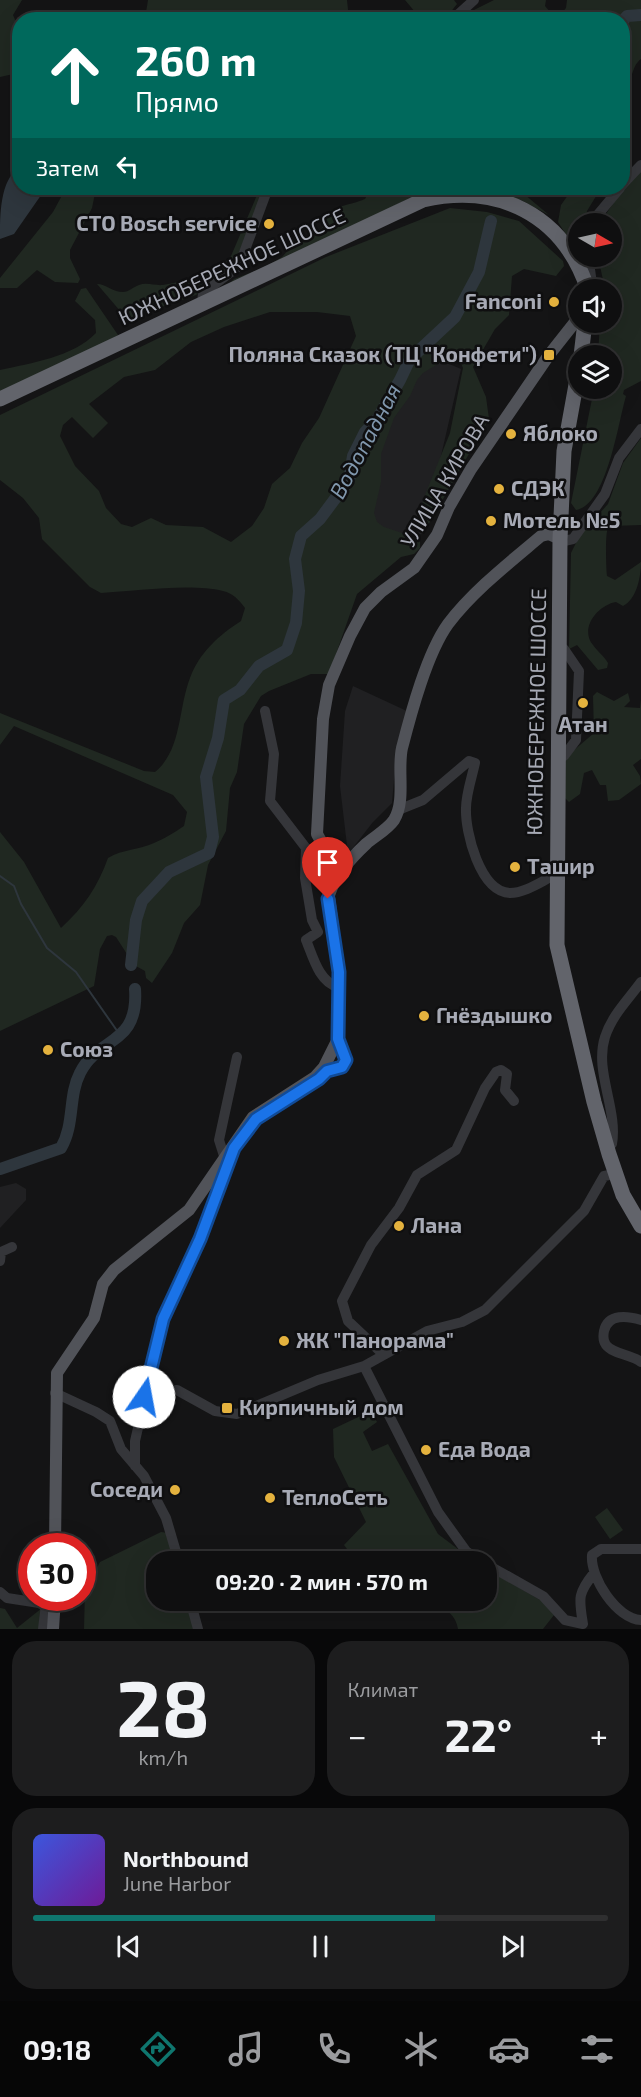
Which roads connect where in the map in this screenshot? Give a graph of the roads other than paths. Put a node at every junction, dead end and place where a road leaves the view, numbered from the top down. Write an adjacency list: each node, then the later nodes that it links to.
1 (474, 0): 2 (street)
2 (461, 12)
3 (641, 165): 4 (street)
4 (630, 177)
5 (265, 195): 12 (street)
6 (445, 195): 12 (highway, ЮЖНОБЕРЕЖНОЕ ШОССЕ)
7 (480, 195): 11 (highway, ЮЖНОБЕРЕЖНОЕ ШОССЕ)
8 (614, 195): 9 (street)
9 (600, 213)
10 (578, 279): 12 (highway, ЮЖНОБЕРЕЖНОЕ ШОССЕ)
11 (583, 279)
12 (203, 307): 14 (highway, ЮЖНОБЕРЕЖНОЕ ШОССЕ)
13 (568, 331): 23 (main road, УЛИЦА КИРОВА)
14 (54, 379): 15 (highway, ЮЖНОБЕРЕЖНОЕ ШОССЕ); 18 (highway, ЮЖНОБЕРЕЖНОЕ ШОССЕ)
15 (0, 399)
16 (573, 399): 20 (highway, ЮЖНОБЕРЕЖНОЕ ШОССЕ)
17 (578, 399): 20 (highway, ЮЖНОБЕРЕЖНОЕ ШОССЕ)
18 (0, 408)
19 (641, 429): 20 (street)
20 (566, 540): 22 (main road); 25 (highway, ЮЖНОБЕРЕЖНОЕ ШОССЕ); 31 (highway, ЮЖНОБЕРЕЖНОЕ ШОССЕ)
21 (265, 711): 28 (street)
22 (398, 810): 24 (main road); 25 (street)
23 (322, 843): 24 (street); 26 (main road, УЛИЦА КИРОВА)
24 (350, 861): 26 (main road)
25 (557, 874): 33 (highway, ЮЖНОБЕРЕЖНОЕ ШОССЕ)
26 (328, 899): 28 (main road, УЛИЦА КИРОВА)
27 (641, 982): 31 (street)
28 (338, 987): 32 (main road, УЛИЦА КИРОВА)
29 (237, 1057): 32 (street)
30 (514, 1101): 39 (street)
31 (612, 1144): 34 (highway, ЮЖНОБЕРЕЖНОЕ ШОССЕ)
32 (228, 1154): 42 (main road); 43 (street)
33 (608, 1174): 35 (highway, ЮЖНОБЕРЕЖНОЕ ШОССЕ); 39 (street)
34 (641, 1217)
35 (641, 1226)
36 (12, 1246): 37 (street)
37 (0, 1261)
38 (641, 1320): 40 (street)
39 (383, 1354): 41 (street)
40 (641, 1362)
41 (364, 1366): 43 (street); 48 (street)
42 (55, 1393): 44 (street); 45 (main road)
43 (144, 1397): 44 (street)
44 (135, 1466): 47 (street)
45 (55, 1533)
46 (641, 1549): 50 (street)
47 (176, 1551)
48 (466, 1551)
49 (497, 1570): 50 (street)
50 (594, 1573): 54 (street)
51 (0, 1592): 55 (street)
52 (54, 1611): 56 (main road)
53 (193, 1611): 57 (street)
54 (641, 1620)
55 (43, 1629)
56 (52, 1629)
57 (198, 1629)

